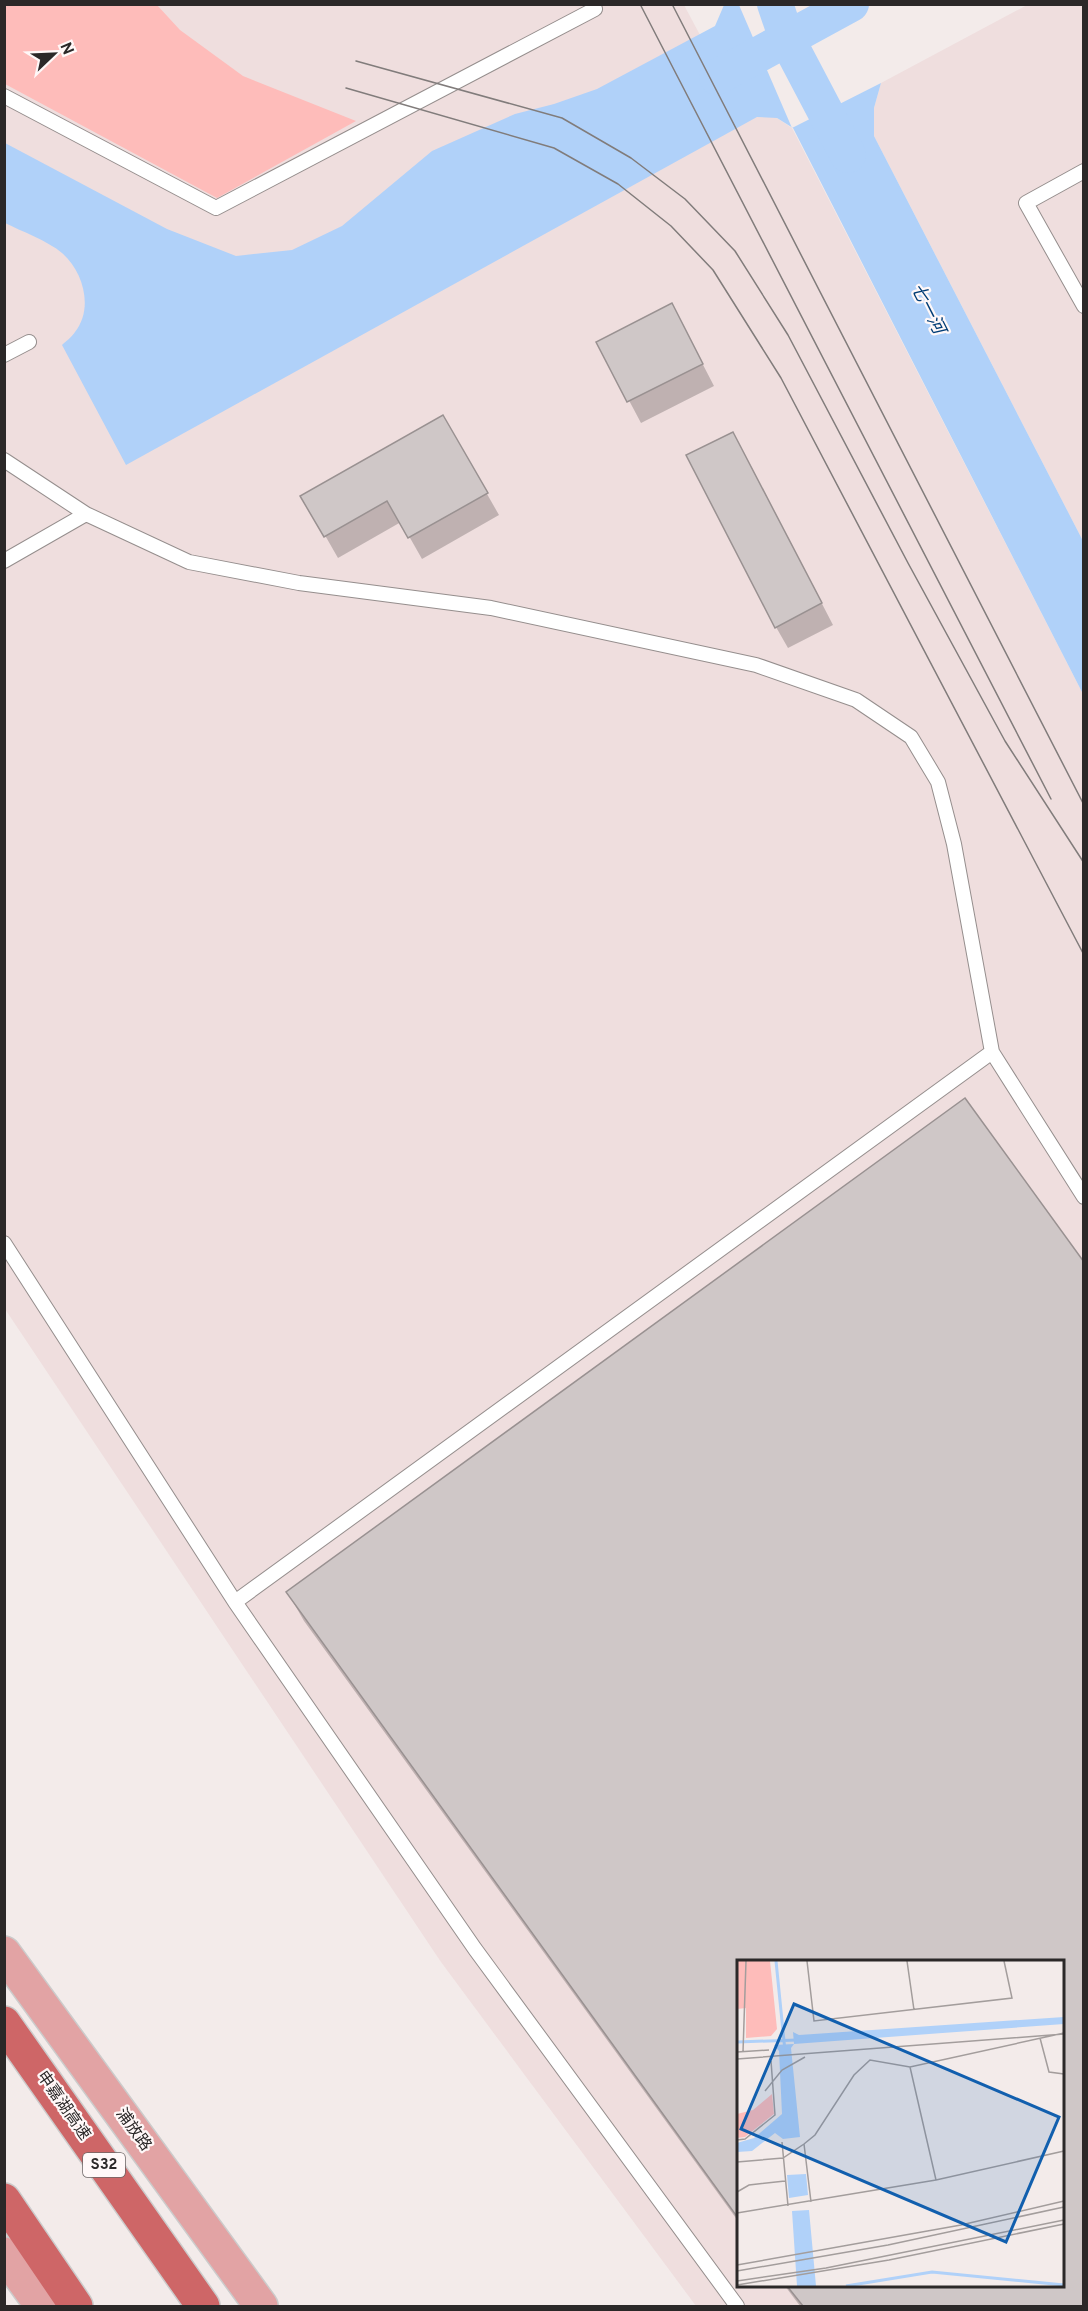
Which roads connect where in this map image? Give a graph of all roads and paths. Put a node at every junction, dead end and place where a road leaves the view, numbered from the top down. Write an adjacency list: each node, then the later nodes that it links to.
1 (595, 9): 2 (lane)
2 (4, 96)
3 (1083, 171): 4 (lane)
4 (1083, 306)
5 (29, 342): 6 (lane)
6 (4, 355)
7 (4, 460): 8 (lane)
8 (86, 514): 9 (lane); 10 (lane)
9 (4, 561)
10 (992, 1052): 11 (lane); 13 (lane)
11 (1083, 1197)
12 (4, 1243): 13 (lane)
13 (235, 1602): 22 (lane)
14 (4, 1953): 21 (main road, 浦放路)
15 (4, 2023): 20 (highway, 申嘉湖高速 / S32)
16 (4, 2200): 19 (highway)
17 (4, 2254): 18 (main road)
18 (42, 2307)
19 (76, 2307)
20 (203, 2307)
21 (261, 2307)
22 (737, 2307)

